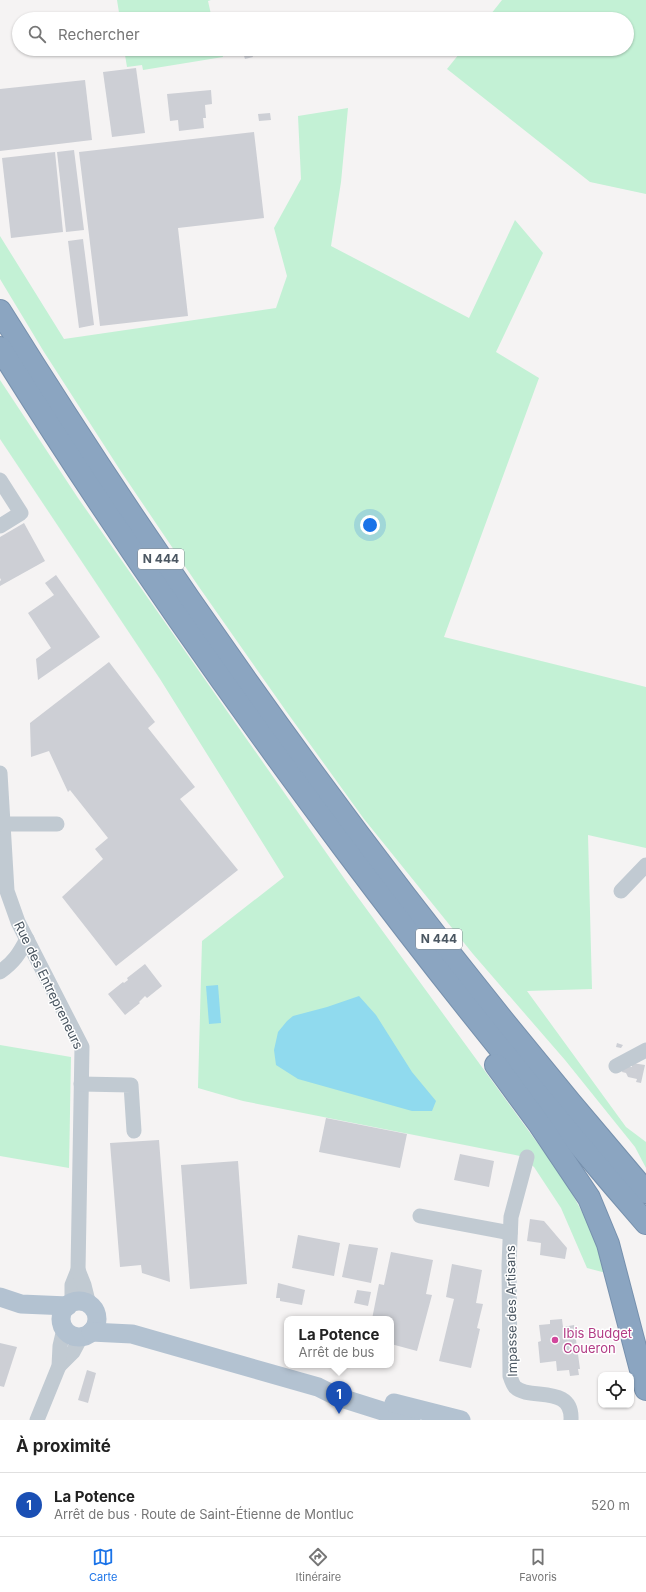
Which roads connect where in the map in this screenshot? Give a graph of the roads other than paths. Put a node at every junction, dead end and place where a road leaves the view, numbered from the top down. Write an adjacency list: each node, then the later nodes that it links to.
1 (0, 311): 15 (highway, N 444)
2 (0, 348): 12 (highway, N 444)
3 (0, 480): 4 (street)
4 (0, 526)
5 (0, 773): 6 (street, Rue des Entrepreneurs)
6 (3, 824): 7 (street); 10 (street, Rue des Entrepreneurs)
7 (56, 824)
8 (646, 865): 9 (street)
9 (621, 891)
10 (27, 939): 11 (street); 16 (street, Rue des Entrepreneurs)
11 (0, 972)
12 (468, 1009): 22 (highway, N 444); 32 (highway)
13 (646, 1050): 14 (street)
14 (616, 1066)
15 (548, 1075): 19 (highway); 20 (highway, N 444)
16 (81, 1084): 17 (street); 26 (street, Rue des Entrepreneurs)
17 (134, 1131)
18 (527, 1157): 23 (street, Impasse des Artisans)
19 (646, 1171)
20 (646, 1192)
21 (420, 1216): 23 (street, Impasse des Artisans)
22 (646, 1223)
23 (510, 1233): 36 (street, Impasse des Artisans)
24 (0, 1298): 25 (main road)
25 (21, 1304): 26 (main road); 27 (main road)
26 (81, 1307): 27 (main road); 28 (main road); 29 (main road)
27 (63, 1327): 29 (main road); 30 (street)
28 (132, 1334): 29 (main road); 31 (main road)
29 (86, 1335): 30 (street)
30 (59, 1366): 33 (street)
31 (318, 1388): 34 (main road); 35 (main road)
32 (646, 1389)
33 (37, 1420)
34 (411, 1420)
35 (461, 1420)
36 (571, 1420)

